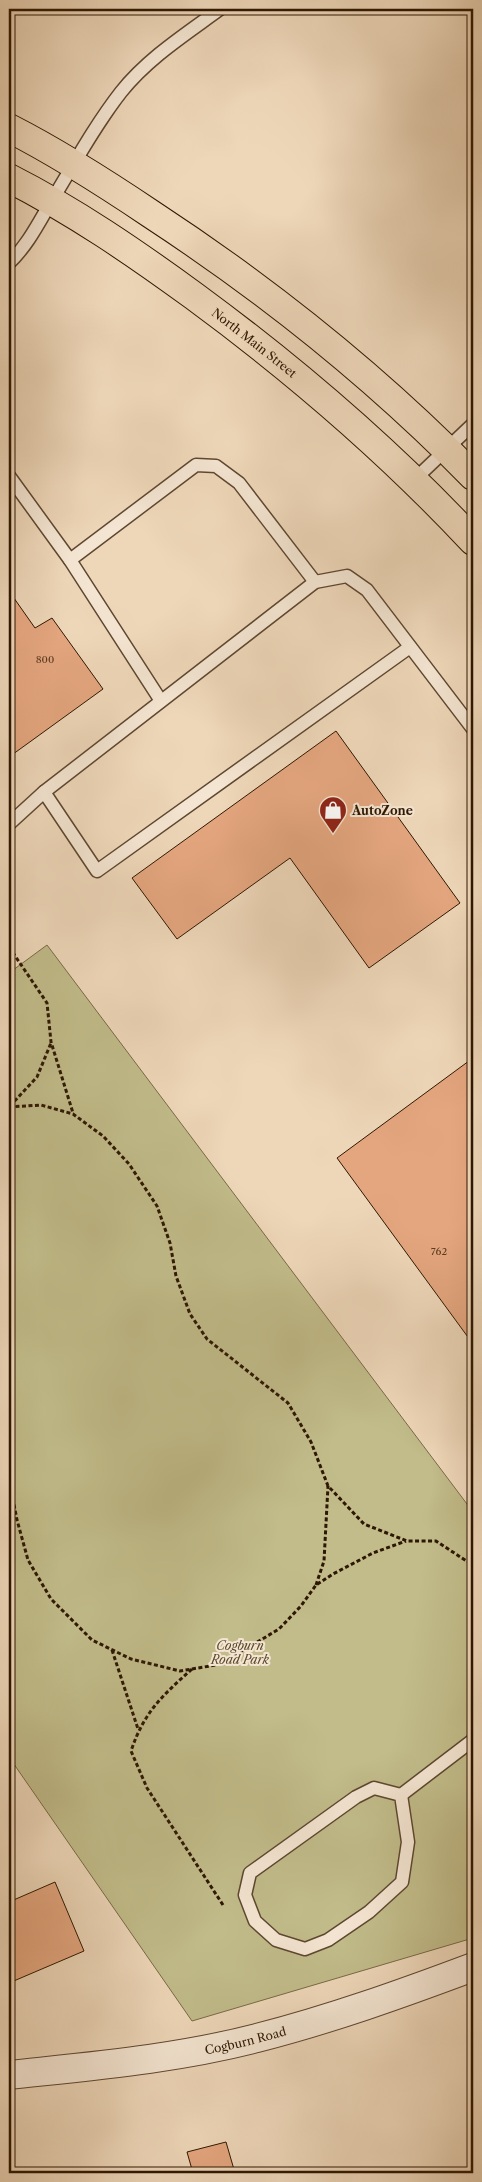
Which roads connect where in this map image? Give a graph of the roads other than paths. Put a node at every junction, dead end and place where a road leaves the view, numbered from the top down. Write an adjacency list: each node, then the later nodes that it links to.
1 (220, 9): 3 (lane)
2 (9, 128): 3 (main road)
3 (73, 164): 5 (lane); 8 (main road)
4 (9, 178): 5 (main road, North Main Street)
5 (51, 201): 6 (lane); 11 (main road, North Main Street)
6 (9, 263)
7 (473, 424): 8 (lane)
8 (447, 449): 10 (main road); 11 (lane)
9 (9, 476): 13 (lane)
10 (473, 476)
11 (414, 480): 12 (main road, North Main Street)
12 (473, 541)
13 (70, 560): 14 (lane); 16 (lane)
14 (315, 582): 15 (lane); 16 (lane)
15 (410, 647): 17 (lane); 18 (lane)
16 (161, 701): 18 (lane)
17 (473, 728)
18 (44, 792): 19 (lane)
19 (9, 824)
20 (473, 1740): 21 (lane)
21 (401, 1795): 21 (lane)
22 (473, 1968): 23 (street, Cogburn Road)
23 (9, 2075)

